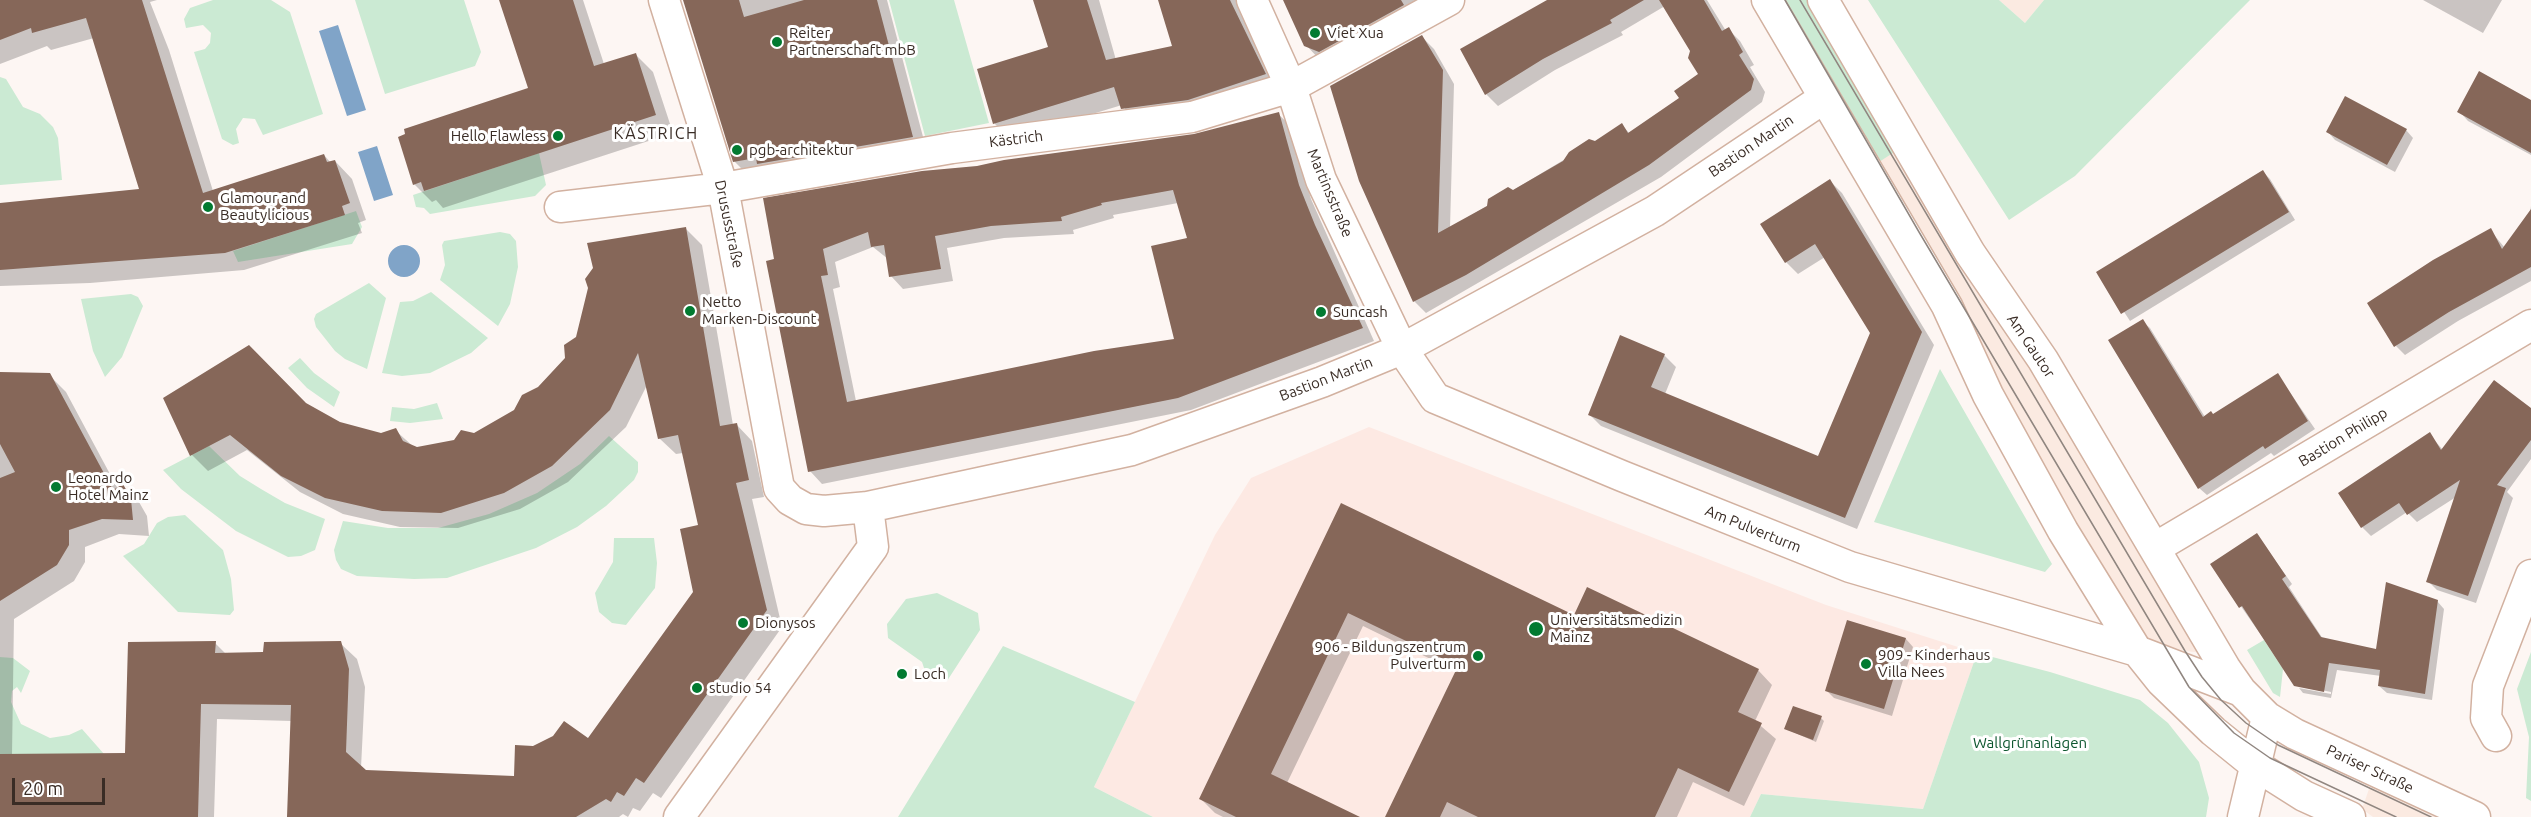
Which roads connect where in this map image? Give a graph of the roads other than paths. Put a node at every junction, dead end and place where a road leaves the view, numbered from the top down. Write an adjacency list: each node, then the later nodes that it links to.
1 (664, 0): 8 (street, Drususstraße)
2 (1252, 0): 6 (street, Martinsstraße)
3 (1449, 0): 6 (street, Kästrich)
4 (1767, 0): 7 (street)
5 (1823, 0): 14 (street, Am Gautor)
6 (1291, 87): 8 (street, Kästrich); 11 (street, Martinsstraße)
7 (1824, 98): 11 (street, Bastion Martin); 16 (street)
8 (723, 188): 9 (street, Kästrich); 12 (street, Drususstraße)
9 (560, 207)
10 (2531, 325): 14 (street, Bastion Philipp)
11 (1402, 350): 13 (street, Bastion Martin); 16 (street, Am Pulverturm)
12 (779, 488): 13 (street, Bastion Martin)
13 (868, 507): 21 (street)
14 (2155, 548): 17 (street, Am Gautor)
15 (2531, 575): 19 (street)
16 (2137, 651): 17 (street, Am Gautor); 20 (street)
17 (2241, 691): 18 (street, Am Gautor)
18 (2267, 717): 20 (street); 24 (street, Pariser Straße)
19 (2496, 736)
20 (2255, 765): 22 (street); 23 (street)
21 (679, 817)
22 (2242, 817)
23 (2350, 817)
24 (2475, 817)

